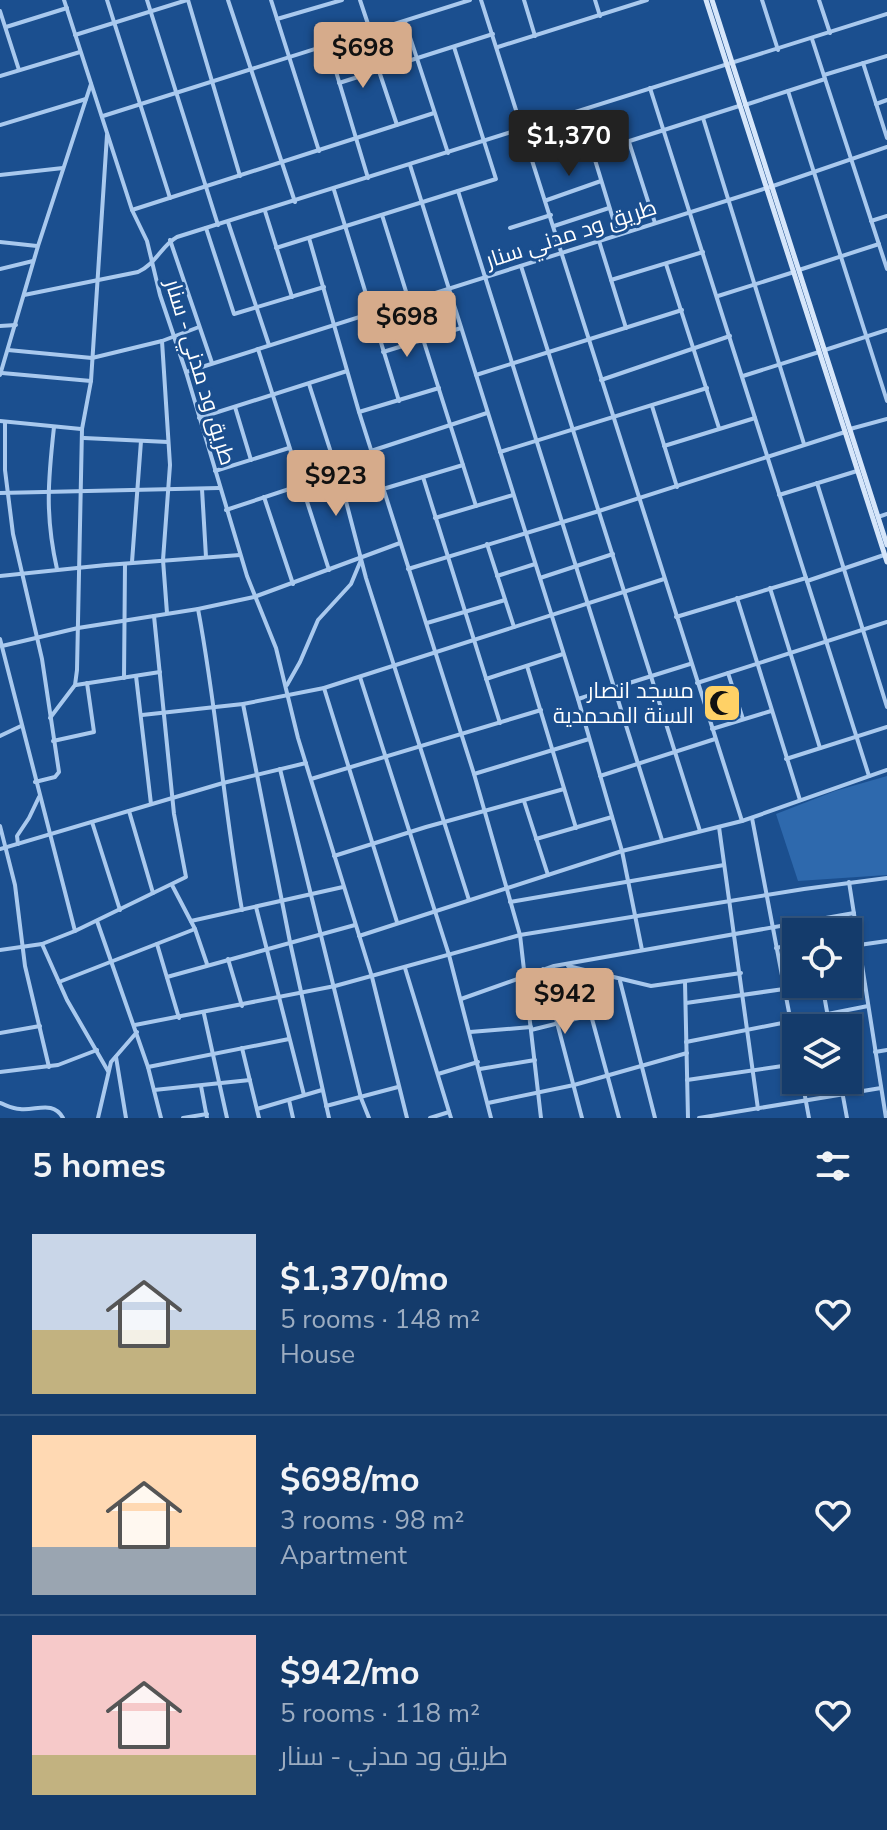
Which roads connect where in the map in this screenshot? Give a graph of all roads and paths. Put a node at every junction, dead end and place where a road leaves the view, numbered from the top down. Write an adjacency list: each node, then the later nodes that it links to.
1 (64, 0): 19 (street, طريق ود مدني - سنار)
2 (107, 0): 26 (street)
3 (147, 0): 21 (street)
4 (188, 0): 21 (street); 49 (street)
5 (228, 0): 44 (street)
6 (271, 0): 24 (street)
7 (314, 0): 18 (street)
8 (342, 0): 18 (street)
9 (360, 0): 28 (street)
10 (470, 0): 25 (street)
11 (481, 0): 30 (street)
12 (524, 0): 32 (street)
13 (595, 0): 22 (street)
14 (647, 0): 22 (street)
15 (709, 0): 43 (street)
16 (762, 0): 37 (street)
17 (819, 0): 29 (street)
18 (316, 7): 24 (street)
19 (67, 8): 27 (street); 31 (street, طريق ود مدني - سنار)
20 (0, 11): 27 (street)
21 (151, 11): 26 (street); 54 (street)
22 (600, 16): 32 (street)
23 (886, 16): 29 (street)
24 (277, 19): 40 (street)
25 (405, 21): 28 (street); 41 (street)
26 (114, 23): 31 (street); 57 (street)
27 (6, 27): 45 (street)
28 (370, 30): 34 (street)
29 (830, 33): 33 (street)
30 (494, 34): 35 (street); 36 (street)
31 (75, 35): 38 (street, طريق ود مدني - سنار)
32 (535, 36): 36 (street)
33 (812, 39): 37 (street); 48 (street)
34 (328, 45): 40 (street); 50 (street)
35 (454, 47): 41 (street); 71 (street)
36 (498, 47): 66 (street)
37 (778, 50): 43 (street)
38 (80, 52): 45 (street); 51 (street, طريق ود مدني - سنار)
39 (887, 56): 42 (street)
40 (289, 57): 44 (street); 74 (street)
41 (417, 59): 46 (street); 61 (street)
42 (863, 63): 48 (street); 58 (street)
43 (729, 64): 52 (street); 59 (street)
44 (252, 69): 49 (street); 78 (street)
45 (19, 71): 47 (street)
46 (379, 71): 50 (street); 65 (street)
47 (0, 76)
48 (824, 77): 53 (street); 77 (street)
49 (214, 81): 54 (street); 83 (street)
50 (339, 83): 70 (street)
51 (91, 84): 55 (street); 62 (street, طريق ود مدني - سنار)
52 (650, 88): 60 (street); 67 (street)
53 (788, 91): 59 (street); 81 (street)
54 (176, 92): 57 (street); 86 (street)
55 (86, 99): 64 (street); 80 (street)
56 (887, 100): 58 (street)
57 (141, 103): 62 (street); 90 (street)
58 (876, 104): 69 (street)
59 (742, 106): 63 (street); 87 (street)
60 (580, 111): 66 (street); 76 (street)
61 (434, 113): 65 (street); 75 (street)
62 (102, 116): 68 (street, طريق ود مدني - سنار)
63 (703, 118): 67 (street); 92 (street)
64 (0, 125)
65 (397, 125): 70 (street)
66 (524, 128): 71 (street); 91 (street)
67 (664, 130): 72 (street); 98 (street)
68 (107, 131): 96 (street, طريق ود مدني - سنار); 131 (street, طريق ود مدني - سنار)
69 (887, 138)
70 (356, 139): 74 (street); 84 (street)
71 (483, 142): 75 (street); 89 (street)
72 (629, 142): 76 (street); 104 (street)
73 (887, 147): 77 (street)
74 (319, 151): 78 (street)
75 (448, 153): 79 (street)
76 (592, 153): 85 (street)
77 (852, 159): 81 (street); 102 (street)
78 (282, 162): 83 (street); 93 (street)
79 (410, 165): 84 (street); 94 (street)
80 (63, 168): 82 (street); 116 (street)
81 (813, 172): 87 (street); 121 (street)
82 (0, 175)
83 (240, 176): 86 (street)
84 (368, 178): 88 (street)
85 (601, 181): 91 (street); 95 (street)
86 (205, 186): 90 (street); 105 (street)
87 (770, 187): 92 (street, طريق ود مدني سنار); 128 (street)
88 (334, 190): 93 (street); 107 (street)
89 (458, 191): 94 (street); 129 (street)
90 (170, 198): 96 (street)
91 (546, 200): 100 (street)
92 (728, 200): 98 (street, طريق ود مدني سنار); 132 (street)
93 (295, 202): 97 (street)
94 (421, 203): 99 (street); 134 (street)
95 (609, 208): 106 (street); 110 (street)
96 (132, 210): 123 (street, طريق ود مدني - سنار)
97 (265, 211): 103 (street); 117 (street)
98 (690, 212): 104 (street, طريق ود مدني سنار); 118 (street)
99 (382, 215): 107 (street); 138 (street)
100 (551, 215): 106 (street); 109 (street)
101 (887, 216): 102 (street)
102 (871, 221): 115 (street)
103 (228, 222): 105 (street); 139 (street)
104 (655, 223): 110 (street, طريق ود مدني سنار)
105 (218, 225): 108 (street)
106 (554, 226): 119 (street)
107 (345, 227): 111 (street); 141 (street)
108 (206, 228): 112 (street); 139 (street)
109 (510, 228)
110 (618, 235): 113 (street, طريق ود مدني سنار)
111 (309, 238): 117 (street); 133 (street)
112 (170, 240): 123 (street); 145 (street)
113 (599, 241): 119 (street, طريق ود مدني سنار); 130 (street)
114 (0, 242): 116 (street)
115 (879, 244): 120 (street); 121 (street)
116 (38, 246): 122 (street)
117 (276, 248): 137 (street)
118 (703, 252): 124 (street); 136 (street)
119 (563, 253): 125 (street, طريق ود مدني سنار); 153 (street)
120 (885, 254): 127 (street)
121 (841, 256): 128 (street); 151 (street)
122 (33, 261): 126 (street); 135 (street)
123 (151, 264): 131 (street, طريق ود مدني - سنار); 150 (street, طريق ود مدني - سنار)
124 (666, 264): 130 (street); 140 (street)
125 (521, 266): 129 (street, طريق ود مدني سنار); 161 (street)
126 (0, 269)
127 (887, 269)
128 (797, 271): 132 (street); 159 (street)
129 (485, 277): 134 (street, طريق ود مدني سنار); 164 (street)
130 (611, 280): 147 (street)
131 (96, 281): 135 (street, طريق ود مدني - سنار); 162 (street, طريق ود مدني - سنار)
132 (754, 284): 136 (street); 165 (street)
133 (324, 287): 137 (street); 144 (street)
134 (448, 289): 138 (street, طريق ود مدني سنار); 146 (street)
135 (24, 295): 142 (street)
136 (718, 296): 149 (street)
137 (292, 297): 139 (street)
138 (409, 302): 141 (street, طريق ود مدني سنار)
139 (256, 308): 155 (street)
140 (682, 310): 147 (street); 156 (street)
141 (371, 314): 144 (street, طريق ود مدني سنار); 160 (street)
142 (16, 325): 143 (street); 158 (street)
143 (0, 326)
144 (334, 326): 155 (street, طريق ود مدني سنار); 166 (street)
145 (199, 327): 150 (street); 163 (street)
146 (461, 328): 152 (street); 169 (street)
147 (626, 328): 153 (street)
148 (887, 330): 151 (street)
149 (730, 336): 156 (street); 170 (street)
150 (173, 337): 154 (street); 167 (street, طريق ود مدني - سنار)
151 (866, 337): 159 (street); 178 (street)
152 (423, 339): 160 (street); 174 (street)
153 (588, 340): 161 (street); 171 (street)
154 (162, 341): 162 (street); 197 (street, طريق ود مدني - سنار)
155 (269, 346): 157 (street, طريق ود مدني سنار)
156 (694, 348): 171 (street); 175 (street)
157 (258, 349): 163 (street, طريق ود مدني سنار); 176 (street)
158 (8, 350): 162 (street); 168 (street)
159 (822, 351): 165 (street); 193 (street)
160 (383, 352): 177 (street)
161 (549, 352): 164 (street); 192 (street)
162 (92, 358): 172 (street, طريق ود مدني - سنار)
163 (212, 363): 167 (street, طريق ود مدني سنار)
164 (512, 364): 169 (street); 196 (street)
165 (779, 365): 170 (street); 198 (street)
166 (347, 371): 173 (street); 181 (street)
167 (186, 372): 184 (street, طريق ود مدني - سنار)
168 (0, 374): 172 (street)
169 (476, 375): 182 (street)
170 (743, 376): 185 (street)
171 (601, 380): 183 (street)
172 (91, 381): 191 (street, طريق ود مدني - سنار)
173 (309, 384): 176 (street); 209 (street)
174 (439, 388): 177 (street); 188 (street)
175 (707, 388): 179 (street); 190 (street)
176 (272, 395): 180 (street); 200 (street)
177 (399, 401): 181 (street)
178 (887, 401)
179 (652, 406): 183 (street); 199 (street)
180 (235, 407): 184 (street); 204 (street)
181 (359, 412): 201 (street)
182 (488, 413): 188 (street); 202 (street)
183 (612, 417): 192 (street); 226 (street)
184 (199, 418): 207 (street, طريق ود مدني - سنار)
185 (755, 418): 190 (street); 203 (street)
186 (887, 419): 193 (street)
187 (3, 422): 189 (street); 221 (street)
188 (451, 425): 201 (street); 206 (street)
189 (54, 427): 191 (street); 219 (street)
190 (719, 428): 199 (street)
191 (82, 429): 194 (street, طريق ود مدني - سنار)
192 (573, 429): 196 (street); 229 (street)
193 (848, 430): 198 (street); 208 (street); 231 (street)
194 (84, 438): 195 (street); 220 (street, طريق ود مدني - سنار)
195 (141, 441): 197 (street); 216 (street)
196 (536, 441): 202 (street); 233 (street)
197 (168, 442): 214 (street, طريق ود مدني - سنار)
198 (805, 445): 203 (street)
199 (664, 446): 213 (street)
200 (289, 448): 204 (street); 212 (street)
201 (371, 451): 205 (street)
202 (500, 452): 223 (street)
203 (767, 456): 213 (street); 224 (street)
204 (251, 460): 207 (street)
205 (374, 461): 209 (street); 218 (street)
206 (463, 465): 210 (street); 227 (street)
207 (215, 471): 215 (street, طريق ود مدني - سنار)
208 (857, 471): 211 (street); 243 (street)
209 (338, 473): 212 (street); 242 (street)
210 (423, 477): 218 (street); 232 (street)
211 (817, 483): 224 (street); 252 (street)
212 (301, 486): 225 (street); 253 (street)
213 (677, 487): 226 (street)
214 (170, 488): 216 (street, طريق ود مدني - سنار); 217 (street, طريق ود مدني - سنار); 244 (street, طريق ود مدني - سنار)
215 (219, 488): 217 (street, طريق ود مدني - سنار); 228 (street, طريق ود مدني - سنار)
216 (139, 489): 220 (street, طريق ود مدني - سنار); 246 (street)
217 (202, 489): 240 (street, طريق ود مدني - سنار)
218 (383, 489): 235 (street)
219 (47, 491): 220 (street, طريق ود مدني - سنار); 221 (street, طريق ود مدني - سنار); 250 (street)
220 (81, 491): 249 (street, طريق ود مدني - سنار)
221 (9, 492): 222 (street, طريق ود مدني - سنار); 254 (street)
222 (0, 493)
223 (513, 495): 227 (street); 234 (street)
224 (779, 495): 259 (street)
225 (264, 497): 228 (street); 260 (street)
226 (638, 499): 229 (street); 258 (street)
227 (476, 506): 232 (street)
228 (226, 510): 239 (street, طريق ود مدني - سنار)
229 (599, 511): 233 (street); 238 (street)
230 (887, 514): 231 (street)
231 (878, 517): 237 (street)
232 (435, 518): 241 (street)
233 (561, 521): 234 (street); 248 (street)
234 (526, 532): 236 (street); 247 (street)
235 (400, 543): 242 (street); 251 (street)
236 (487, 544): 241 (street); 256 (street)
237 (887, 545)
238 (613, 554): 248 (street); 262 (street)
239 (240, 555): 240 (street); 263 (street, طريق ود مدني - سنار)
240 (206, 557): 244 (street)
241 (446, 557): 251 (street); 268 (street)
242 (362, 558): 253 (street); 290 (street); 302 (street)
243 (886, 558): 252 (street)
244 (163, 560): 246 (street); 269 (street, طريق ود مدني - سنار)
245 (125, 563): 246 (street); 249 (street); 273 (street)
246 (132, 563)
247 (535, 564): 256 (street); 257 (street)
248 (576, 567): 257 (street); 266 (street)
249 (81, 568): 250 (street); 277 (street, طريق ود مدني - سنار)
250 (57, 569): 254 (street)
251 (408, 569): 275 (street)
252 (843, 569): 259 (street); 278 (street)
253 (329, 570): 260 (street)
254 (21, 573): 255 (street); 279 (street)
255 (0, 576)
256 (497, 576): 265 (street)
257 (540, 578): 271 (street)
258 (664, 578): 262 (street); 272 (street)
259 (807, 579): 261 (street); 282 (street)
260 (293, 584): 263 (street)
261 (770, 588): 264 (street); 285 (street)
262 (624, 591): 266 (street); 296 (street)
263 (254, 597): 267 (street); 302 (street, طريق ود مدني - سنار)
264 (737, 598): 272 (street); 289 (street)
265 (505, 600): 268 (street); 276 (street)
266 (587, 604): 271 (street); 304 (street)
267 (198, 609): 269 (street); 309 (street)
268 (465, 612): 275 (street); 281 (street)
269 (167, 614): 270 (street)
270 (154, 616): 273 (street); 292 (street)
271 (552, 616): 276 (street); 286 (street)
272 (676, 617): 288 (street)
273 (124, 620): 277 (street); 297 (street)
274 (887, 622): 278 (street)
275 (426, 624): 284 (street)
276 (514, 627): 281 (street)
277 (78, 628): 279 (street); 301 (street, طريق ود مدني - سنار)
278 (863, 630): 282 (street); 308 (street)
279 (38, 637): 283 (street); 314 (street)
280 (0, 639): 283 (street)
281 (473, 640): 284 (street); 298 (street)
282 (826, 642): 285 (street); 322 (street)
283 (2, 646): 287 (street)
284 (436, 652): 290 (street); 320 (street)
285 (790, 653): 289 (street); 327 (street)
286 (563, 654): 291 (street); 306 (street)
287 (3, 663): 317 (street)
288 (690, 664): 296 (street); 300 (street)
289 (756, 664): 293 (street); 311 (street)
290 (395, 666): 295 (street); 326 (street)
291 (527, 666): 298 (street); 310 (street)
292 (160, 672): 294 (street); 312 (street)
293 (728, 673): 300 (street); 315 (street)
294 (136, 676): 297 (street); 313 (street)
295 (360, 677): 303 (street); 330 (street)
296 (651, 677): 304 (street); 329 (street)
297 (124, 678): 299 (street)
298 (486, 679): 316 (street)
299 (87, 683): 301 (street); 325 (street)
300 (697, 683): 319 (street)
301 (75, 685): 314 (street)
302 (286, 687): 305 (street, طريق ود مدني - سنار)
303 (324, 688): 305 (street); 334 (street)
304 (614, 688): 306 (street); 333 (street)
305 (286, 696): 307 (street); 332 (street, طريق ود مدني - سنار)
306 (578, 699): 323 (street)
307 (243, 704): 309 (street); 338 (street)
308 (887, 707)
309 (213, 708): 312 (street); 343 (street)
310 (541, 710): 316 (street); 328 (street)
311 (771, 711): 315 (street); 331 (street)
312 (165, 713): 313 (street); 346 (street)
313 (142, 715): 349 (street)
314 (50, 718): 325 (street)
315 (743, 719): 319 (street)
316 (500, 723): 320 (street)
317 (21, 726): 321 (street); 342 (street)
318 (887, 727): 322 (street)
319 (712, 729): 324 (street)
320 (461, 734): 326 (street); 337 (street)
321 (0, 736)
322 (856, 737): 327 (street); 340 (street)
323 (589, 739): 328 (street); 339 (street)
324 (715, 739): 329 (street); 355 (street)
325 (53, 741): 342 (street)
326 (420, 745): 330 (street); 354 (street)
327 (820, 748): 331 (street)
328 (552, 750): 337 (street); 344 (street)
329 (674, 753): 333 (street); 360 (street)
330 (384, 757): 334 (street); 361 (street)
331 (786, 759): 348 (street)
332 (306, 763): 335 (street); 341 (street, طريق ود مدني - سنار)
333 (638, 764): 339 (street); 364 (street)
334 (349, 767): 341 (street); 366 (street)
335 (280, 769): 338 (street); 380 (street)
336 (887, 770): 340 (street)
337 (474, 774): 351 (street)
338 (256, 775): 343 (street); 383 (street)
339 (600, 776): 352 (street)
340 (869, 776): 348 (street)
341 (311, 779): 370 (street, طريق ود مدني - سنار)
342 (35, 782): 345 (street)
343 (223, 783): 346 (street); 388 (street)
344 (564, 789): 347 (street); 359 (street)
345 (39, 796): 362 (street); 365 (street)
346 (172, 798): 349 (street); 376 (street)
347 (524, 800): 351 (street); 363 (street)
348 (800, 800): 353 (street)
349 (151, 804): 350 (street)
350 (129, 811): 356 (street); 379 (street)
351 (484, 812): 354 (street); 378 (street)
352 (612, 817): 359 (street); 369 (street)
353 (752, 818): 355 (street); 381 (street)
354 (445, 821): 361 (street); 382 (street)
355 (742, 821): 358 (street)
356 (92, 822): 362 (street); 387 (street)
357 (0, 826): 367 (street)
358 (719, 827): 360 (street); 371 (street)
359 (576, 828): 363 (street)
360 (700, 831): 364 (street)
361 (408, 833): 366 (street); 389 (street)
362 (51, 835): 365 (street); 399 (street)
363 (536, 839): 372 (street)
364 (662, 840): 369 (street)
365 (18, 844): 367 (street)
366 (374, 844): 370 (street); 395 (street)
367 (7, 847): 368 (street); 410 (street)
368 (0, 849)
369 (622, 851): 372 (street); 374 (street)
370 (334, 856): 377 (street, طريق ود مدني - سنار)
371 (724, 865): 374 (street); 385 (street)
372 (548, 875): 378 (street)
373 (887, 878): 375 (street)
374 (629, 882): 384 (street); 391 (street)
375 (849, 882): 381 (street); 390 (street)
376 (172, 885): 379 (street); 394 (street)
377 (343, 887): 380 (street); 396 (street, طريق ود مدني - سنار)
378 (506, 888): 382 (street); 384 (street)
379 (153, 893): 387 (street)
380 (312, 894): 383 (street); 400 (street)
381 (768, 895): 385 (street); 398 (street)
382 (469, 900): 389 (street)
383 (282, 901): 386 (street); 405 (street)
384 (510, 902): 401 (street)
385 (731, 902): 391 (street); 403 (street)
386 (256, 907): 388 (street); 411 (street)
387 (120, 910): 393 (street)
388 (242, 910): 394 (street)
389 (434, 911): 395 (street); 415 (street)
390 (854, 913): 392 (street); 398 (street)
391 (636, 918): 401 (street); 414 (street)
392 (855, 918)
393 (97, 921): 399 (street); 417 (street)
394 (191, 921): 397 (street)
395 (398, 923): 402 (street)
396 (355, 925): 400 (street); 402 (street, طريق ود مدني - سنار)
397 (195, 929): 407 (street); 419 (street)
398 (773, 929): 403 (street); 412 (street)
399 (75, 931): 406 (street)
400 (322, 933): 405 (street); 432 (street)
401 (520, 935): 415 (street); 427 (street)
402 (359, 936): 426 (street, طريق ود مدني - سنار)
403 (735, 936): 414 (street); 424 (street)
404 (887, 941): 408 (street)
405 (290, 942): 411 (street); 434 (street)
406 (42, 944): 410 (street); 430 (street)
407 (157, 944): 417 (street); 425 (street)
408 (862, 945)
409 (782, 947): 412 (street)
410 (23, 948): 413 (street); 448 (street)
411 (266, 948): 416 (street); 436 (street)
412 (776, 948): 428 (street)
413 (0, 950)
414 (642, 950): 420 (street)
415 (449, 955): 421 (street); 437 (street)
416 (228, 959): 419 (street); 439 (street)
417 (113, 962): 430 (street); 446 (street)
418 (862, 963): 440 (street)
419 (207, 964): 425 (street)
420 (565, 965): 422 (street); 423 (street)
421 (405, 968): 426 (street); 473 (street)
422 (543, 969): 427 (street); 445 (street)
423 (579, 971): 429 (street); 443 (street)
424 (741, 973): 431 (street); 435 (street)
425 (167, 977): 444 (street)
426 (372, 977): 432 (street); 480 (street, طريق ود مدني - سنار)
427 (525, 977): 437 (street); 449 (street)
428 (782, 979)
429 (620, 980): 431 (street); 465 (street)
430 (59, 982): 457 (street)
431 (685, 982): 438 (street)
432 (335, 986): 434 (street); 488 (street)
433 (782, 989): 435 (street)
434 (301, 994): 436 (street); 483 (street)
435 (744, 996): 438 (street); 450 (street)
436 (279, 999): 439 (street); 454 (street)
437 (461, 999): 452 (street)
438 (686, 1003): 455 (street)
439 (242, 1006): 441 (street)
440 (869, 1006): 442 (street); 459 (street)
441 (204, 1014): 444 (street); 462 (street)
442 (833, 1014)
443 (591, 1015): 445 (street); 474 (street)
444 (179, 1018): 446 (street)
445 (557, 1023): 449 (street); 478 (street)
446 (135, 1025): 451 (street)
447 (782, 1025): 450 (street)
448 (40, 1026): 453 (street); 467 (street)
449 (531, 1029): 452 (street); 463 (street)
450 (748, 1031): 455 (street); 470 (street)
451 (137, 1032): 461 (street); 468 (street)
452 (470, 1032): 464 (street)
453 (0, 1033)
454 (289, 1039): 456 (street); 486 (street)
455 (686, 1042): 460 (street)
456 (242, 1048): 462 (street); 475 (street)
457 (97, 1050): 467 (street); 471 (street)
458 (887, 1050): 459 (street)
459 (875, 1052): 481 (street)
460 (687, 1053): 465 (street); 476 (street)
461 (116, 1055): 471 (street); 500 (street)
462 (213, 1055): 468 (street); 477 (street)
463 (535, 1060): 469 (street); 484 (street)
464 (478, 1062): 469 (street); 473 (street)
465 (641, 1066): 474 (street); 514 (street)
466 (782, 1066): 470 (street)
467 (49, 1067): 472 (street)
468 (148, 1067): 482 (street)
469 (480, 1069): 492 (street)
470 (753, 1070): 476 (street); 495 (street)
471 (108, 1071): 499 (street)
472 (0, 1072)
473 (438, 1074): 496 (street)
474 (607, 1075): 478 (street); 513 (street)
475 (250, 1080): 477 (street); 494 (street)
476 (687, 1080): 515 (street)
477 (219, 1084): 479 (street); 503 (street)
478 (574, 1085): 484 (street); 512 (street)
479 (201, 1086): 482 (street); 497 (street)
480 (398, 1087): 488 (street); 508 (street, طريق ود مدني - سنار)
481 (881, 1088): 487 (street); 519 (street)
482 (154, 1090): 501 (street)
483 (322, 1090): 486 (street); 493 (street)
484 (538, 1093): 492 (street); 511 (street)
485 (805, 1094): 490 (street)
486 (304, 1095): 489 (street)
487 (843, 1095): 490 (street); 518 (street)
488 (361, 1098): 493 (street); 507 (street)
489 (289, 1100): 494 (street); 505 (street)
490 (806, 1101): 495 (street); 517 (street)
491 (0, 1103): 498 (street)
492 (488, 1103): 510 (street)
493 (326, 1106): 506 (street)
494 (257, 1109): 504 (street)
495 (758, 1109): 516 (street)
496 (450, 1115): 509 (street)
497 (207, 1116): 502 (street)
498 (63, 1118)
499 (98, 1118)
500 (126, 1118)
501 (161, 1118)
502 (183, 1118)
503 (227, 1118)
504 (259, 1118)
505 (293, 1118)
506 (329, 1118)
507 (369, 1118)
508 (407, 1118)
509 (430, 1118)
510 (491, 1118)
511 (541, 1118)
512 (582, 1118)
513 (619, 1118)
514 (655, 1118)
515 (688, 1118)
516 (703, 1118)
517 (809, 1118)
518 (847, 1118)
519 (886, 1118)

